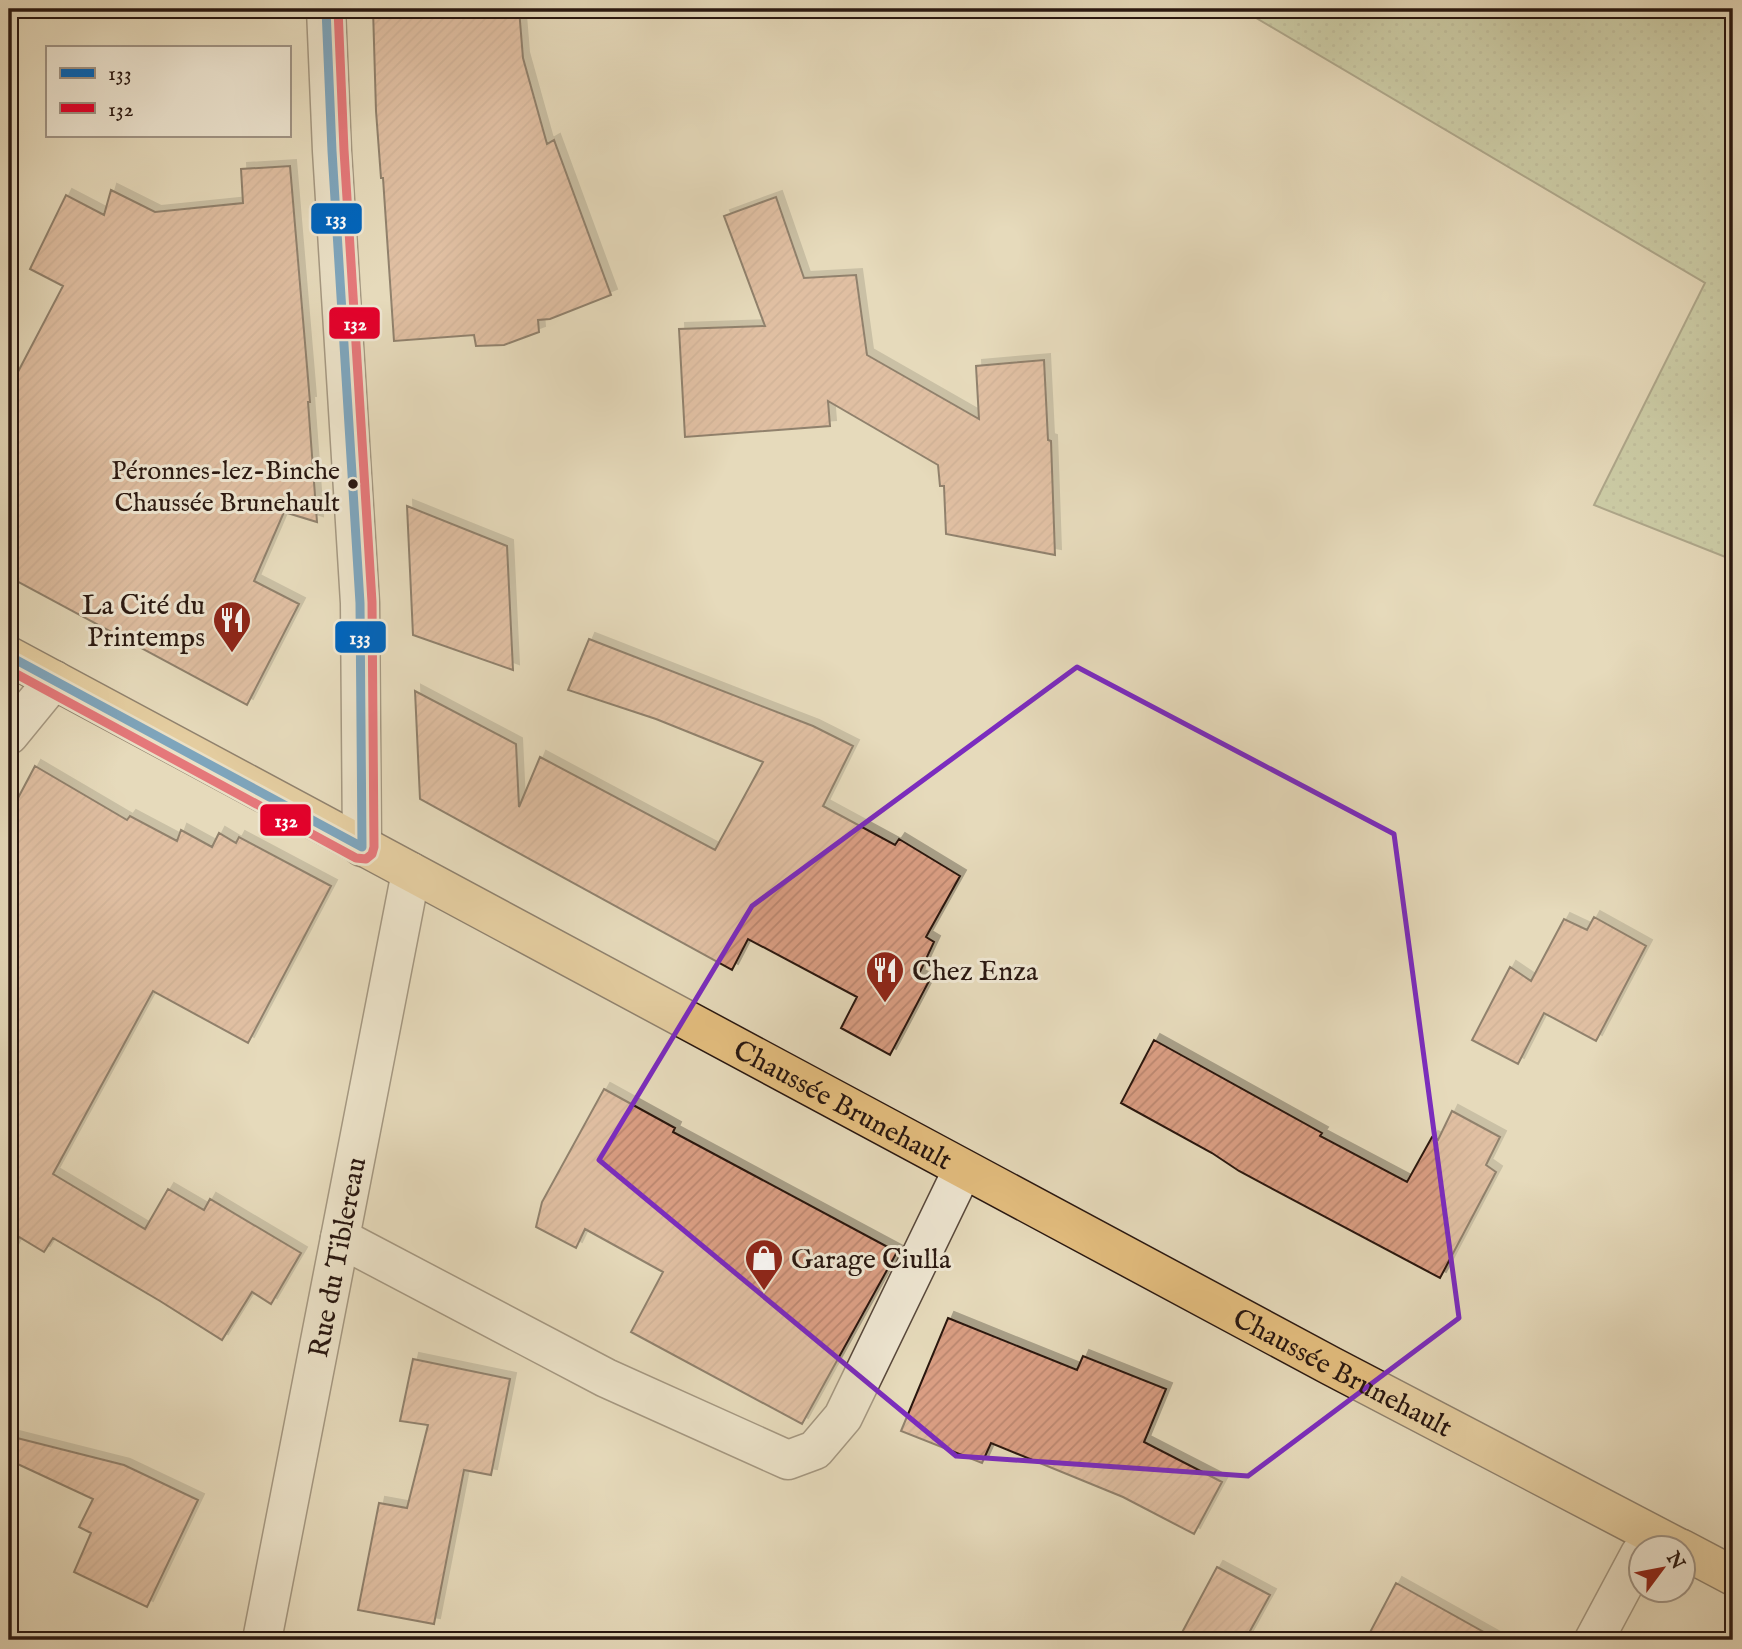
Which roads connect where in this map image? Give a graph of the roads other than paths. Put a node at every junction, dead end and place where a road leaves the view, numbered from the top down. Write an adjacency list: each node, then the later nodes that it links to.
1 (326, 9): 5 (street)
2 (9, 656): 3 (main road, Chaussée Brunehault)
3 (54, 680): 4 (street); 5 (main road, Chaussée Brunehault)
4 (9, 735)
5 (362, 847): 6 (main road, Chaussée Brunehault)
6 (411, 872): 7 (main road, Chaussée Brunehault); 8 (street, Rue du Tiblereau)
7 (963, 1169): 8 (street); 9 (main road, Chaussée Brunehault)
8 (340, 1238): 13 (street, Rue du Tiblereau)
9 (1637, 1534)
10 (1696, 1561): 11 (main road, Chaussée Brunehault)
11 (1733, 1576)
12 (1626, 1594): 14 (street)
13 (262, 1640)
14 (1594, 1640)

